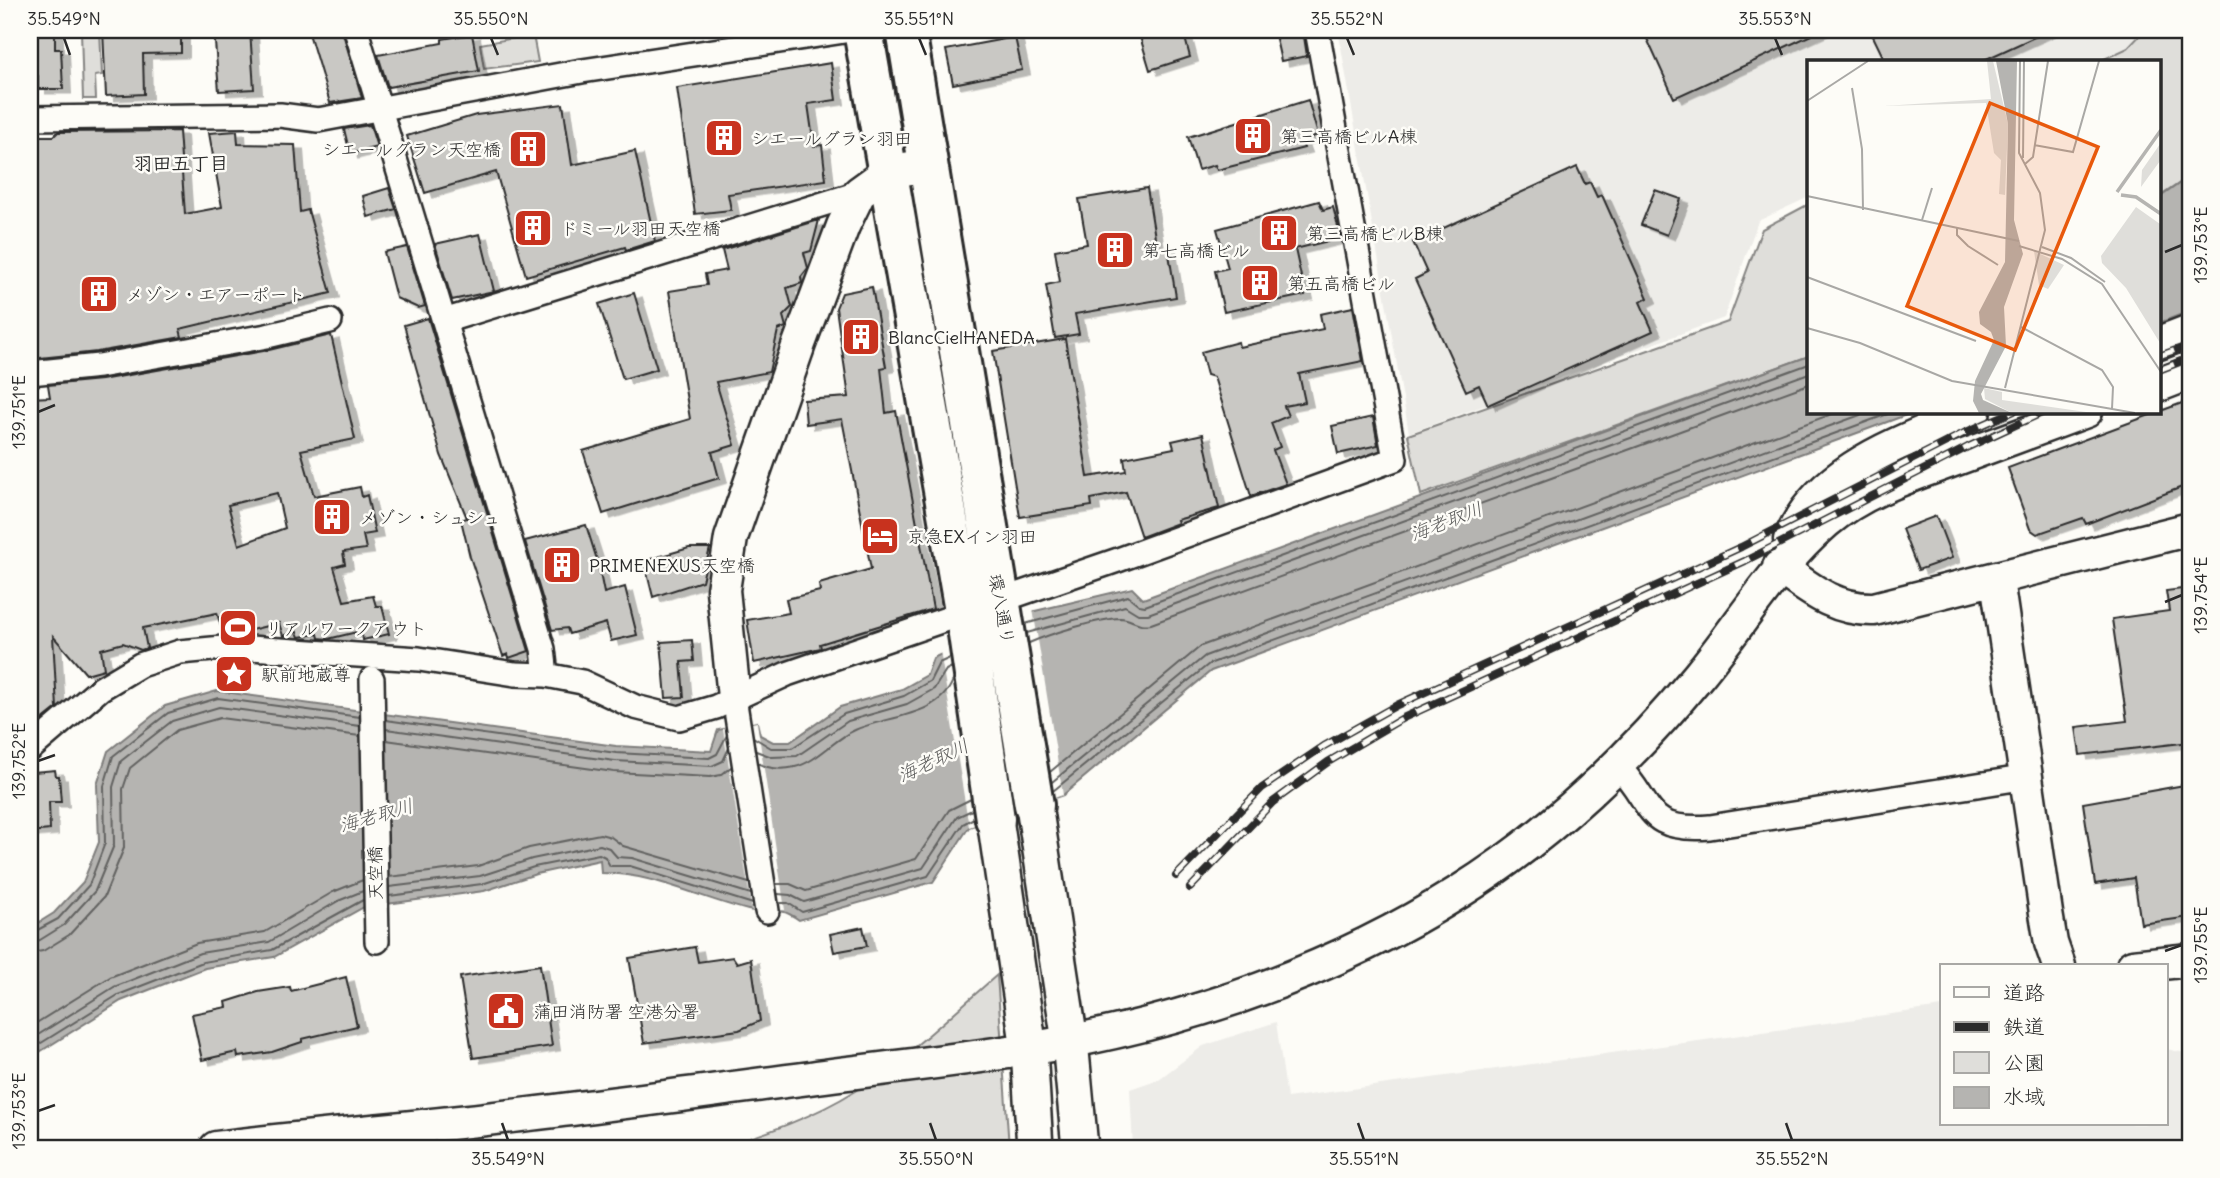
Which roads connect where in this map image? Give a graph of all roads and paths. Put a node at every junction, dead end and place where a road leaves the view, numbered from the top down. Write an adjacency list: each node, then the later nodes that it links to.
1 (356, 30): 6 (street)
2 (851, 30): 6 (street)
3 (863, 30): 9 (highway)
4 (906, 30): 8 (highway, 環八通り)
5 (1317, 30): 22 (street)
6 (379, 107): 7 (street); 11 (street)
7 (30, 118)
8 (928, 165): 9 (street); 22 (highway, 環八通り)
9 (874, 182): 11 (street); 23 (highway); 26 (street)
10 (330, 321): 14 (street)
11 (444, 321): 24 (street)
12 (2190, 331): 13 (street)
13 (2160, 343)
14 (30, 373)
15 (2190, 373): 16 (street)
16 (2160, 385)
17 (1970, 413): 20 (street)
18 (2081, 413): 20 (street)
19 (2190, 529): 21 (street)
20 (1779, 567): 21 (street); 28 (street)
21 (1997, 580): 29 (street)
22 (1003, 610): 23 (street); 30 (highway, 環八通り)
23 (966, 624): 26 (street); 31 (highway)
24 (546, 675): 26 (street); 27 (street)
25 (372, 679): 33 (street, 天空橋)
26 (736, 711): 32 (street)
27 (30, 749)
28 (1616, 764): 29 (street); 37 (street)
29 (2028, 778): 35 (street)
30 (1034, 805): 37 (main road, 環八通り)
31 (995, 819): 38 (main road)
32 (767, 911)
33 (377, 941)
34 (2190, 960): 36 (street)
35 (2058, 964)
36 (2152, 964)
37 (1070, 1041): 38 (street); 41 (main road, 環八通り)
38 (1029, 1049): 39 (street); 40 (main road)
39 (233, 1147)
40 (1035, 1148)
41 (1080, 1148)

